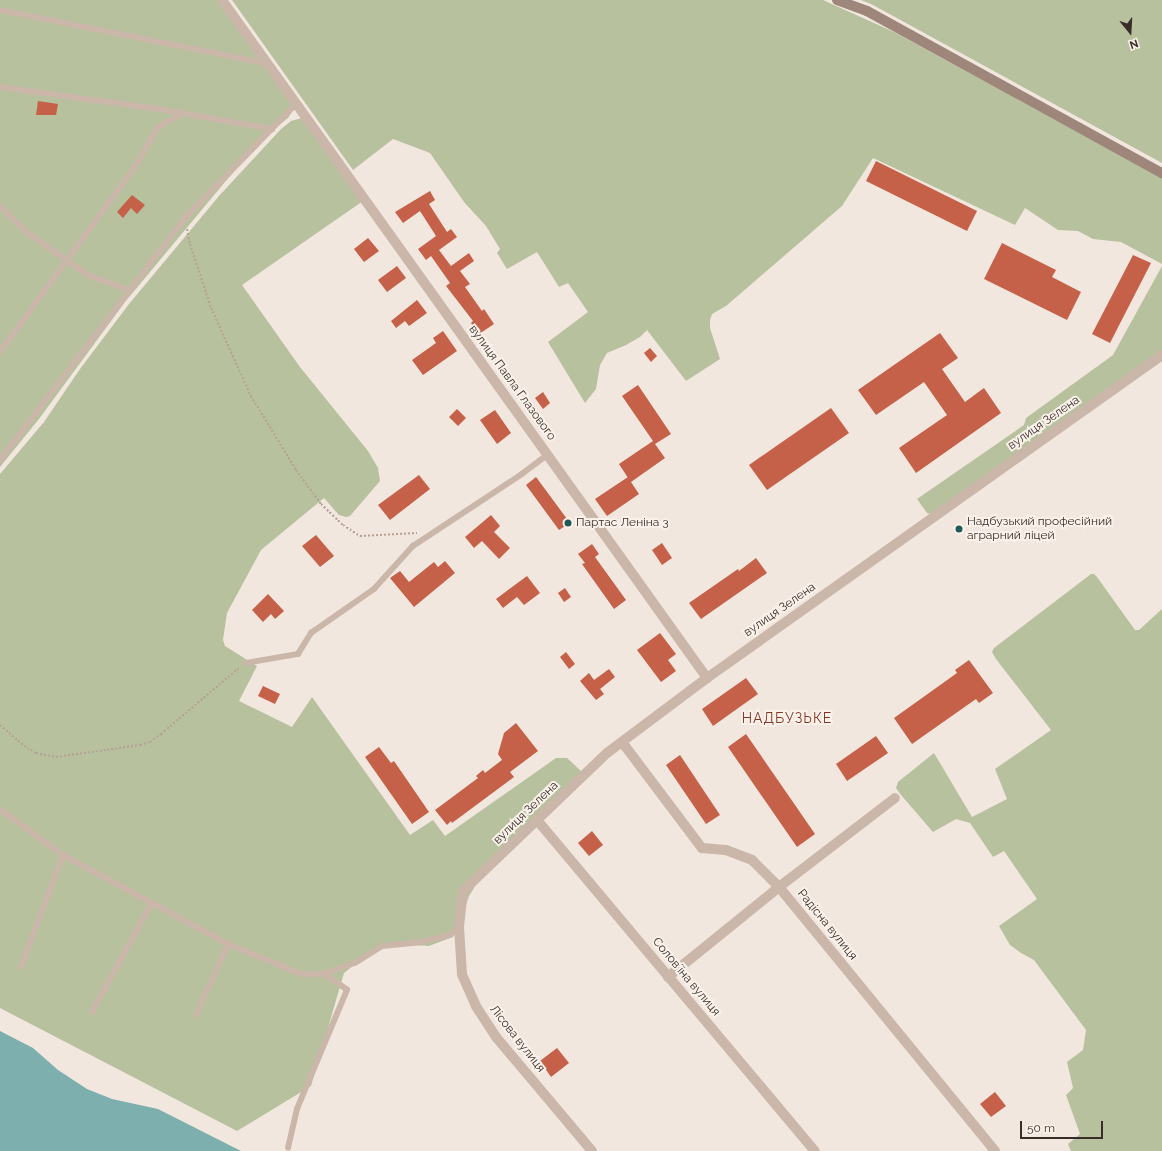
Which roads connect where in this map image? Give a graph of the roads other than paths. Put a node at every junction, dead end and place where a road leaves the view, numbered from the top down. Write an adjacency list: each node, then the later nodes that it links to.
1 (222, 0): 4 (street, вулиця Павла Глазового)
2 (837, 0): 9 (main road)
3 (0, 10): 4 (lane)
4 (267, 63): 6 (street, вулиця Павла Глазового)
5 (0, 87): 7 (lane)
6 (296, 104): 8 (lane); 15 (street, вулиця Павла Глазового)
7 (181, 114): 8 (lane); 11 (lane)
8 (272, 129): 12 (lane)
9 (1162, 173)
10 (0, 206): 11 (lane)
11 (68, 261): 12 (lane); 13 (lane)
12 (130, 290): 16 (lane)
13 (0, 352)
14 (1162, 355): 18 (street, вулиця Зелена)
15 (547, 455): 17 (lane); 18 (street, вулиця Павла Глазового)
16 (0, 460)
17 (246, 663)
18 (707, 678): 19 (street, вулиця Зелена)
19 (622, 742): 22 (street, вулиця Зелена); 24 (street, Радісна вулиця)
20 (895, 798): 24 (street)
21 (0, 809): 23 (lane)
22 (537, 820): 26 (street, вулиця Зелена); 30 (street, Соловʼїна вулиця)
23 (63, 855): 25 (lane); 28 (lane)
24 (779, 887): 30 (street); 36 (street, Радісна вулиця)
25 (152, 903): 27 (lane); 31 (lane)
26 (459, 926): 29 (lane); 34 (street, Лісова вулиця)
27 (228, 944): 29 (lane); 32 (lane)
28 (21, 968)
29 (324, 974): 33 (lane)
30 (668, 977): 35 (street, Соловʼїна вулиця)
31 (92, 1012)
32 (196, 1015)
33 (288, 1148)
34 (592, 1151)
35 (815, 1151)
36 (995, 1151)

